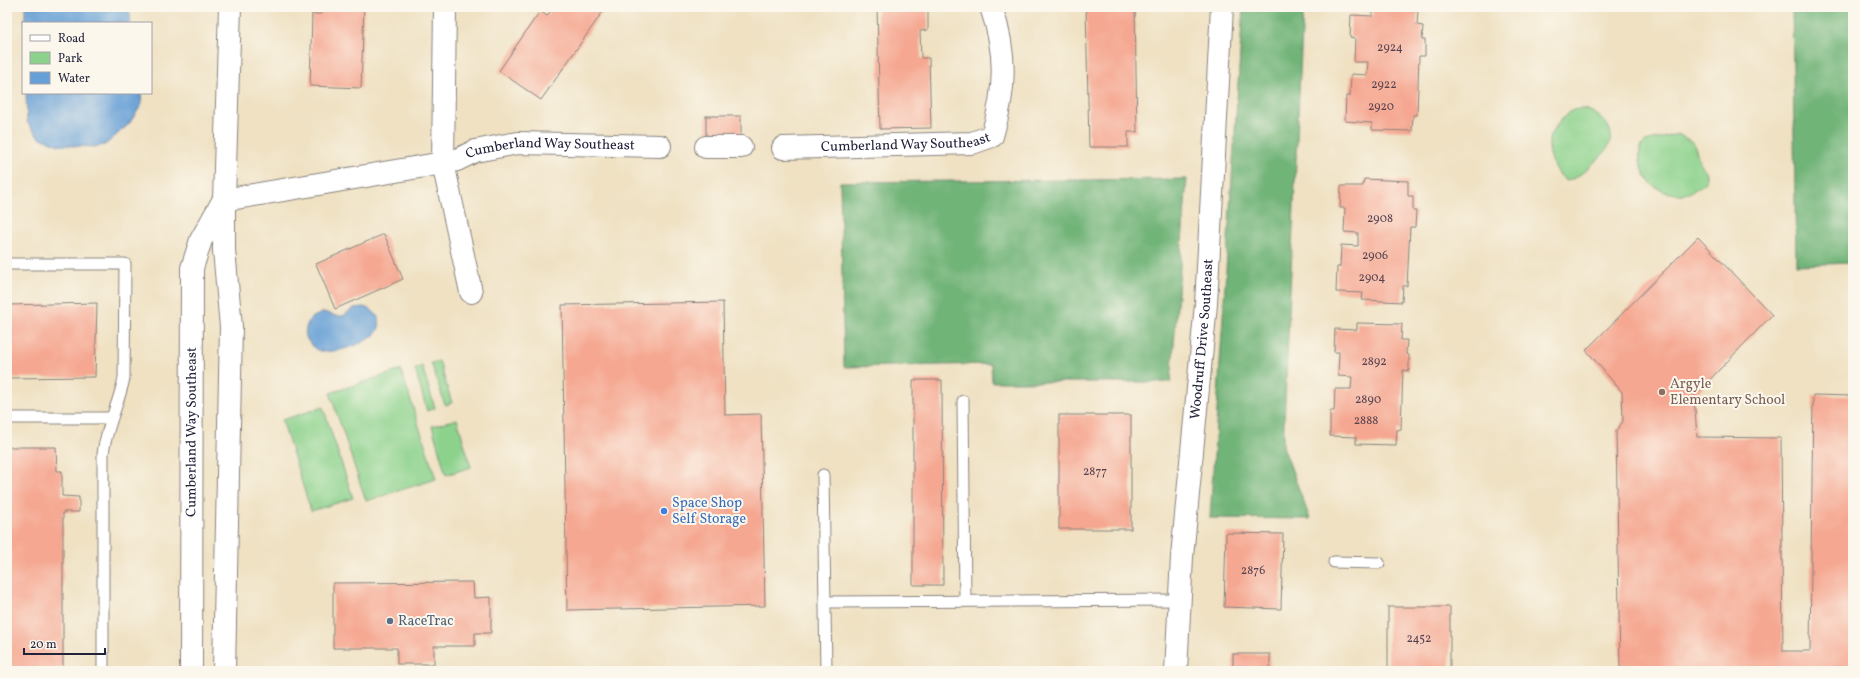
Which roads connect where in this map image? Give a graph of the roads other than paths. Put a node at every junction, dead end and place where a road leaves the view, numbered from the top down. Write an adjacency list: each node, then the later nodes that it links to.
1 (230, 7): 10 (street)
2 (445, 7): 9 (street)
3 (990, 7): 8 (street, Cumberland Way Southeast)
4 (1222, 7): 19 (street, Woodruff Drive Southeast)
5 (660, 146): 9 (street, Cumberland Way Southeast)
6 (706, 147): 7 (street)
7 (741, 147)
8 (783, 148)
9 (443, 163): 10 (street, Cumberland Way Southeast); 12 (street)
10 (224, 200): 23 (street, Cumberland Way Southeast); 24 (street)
11 (7, 264): 15 (lane)
12 (471, 292)
13 (963, 401): 20 (lane)
14 (7, 418): 15 (lane)
15 (111, 418): 22 (lane)
16 (823, 475): 21 (lane)
17 (1334, 562): 18 (lane)
18 (1379, 564)
19 (1179, 600): 20 (lane); 26 (street, Woodruff Drive Southeast)
20 (965, 601): 21 (lane)
21 (825, 602): 25 (lane)
22 (103, 671)
23 (191, 671)
24 (224, 671)
25 (826, 671)
26 (1176, 671)

